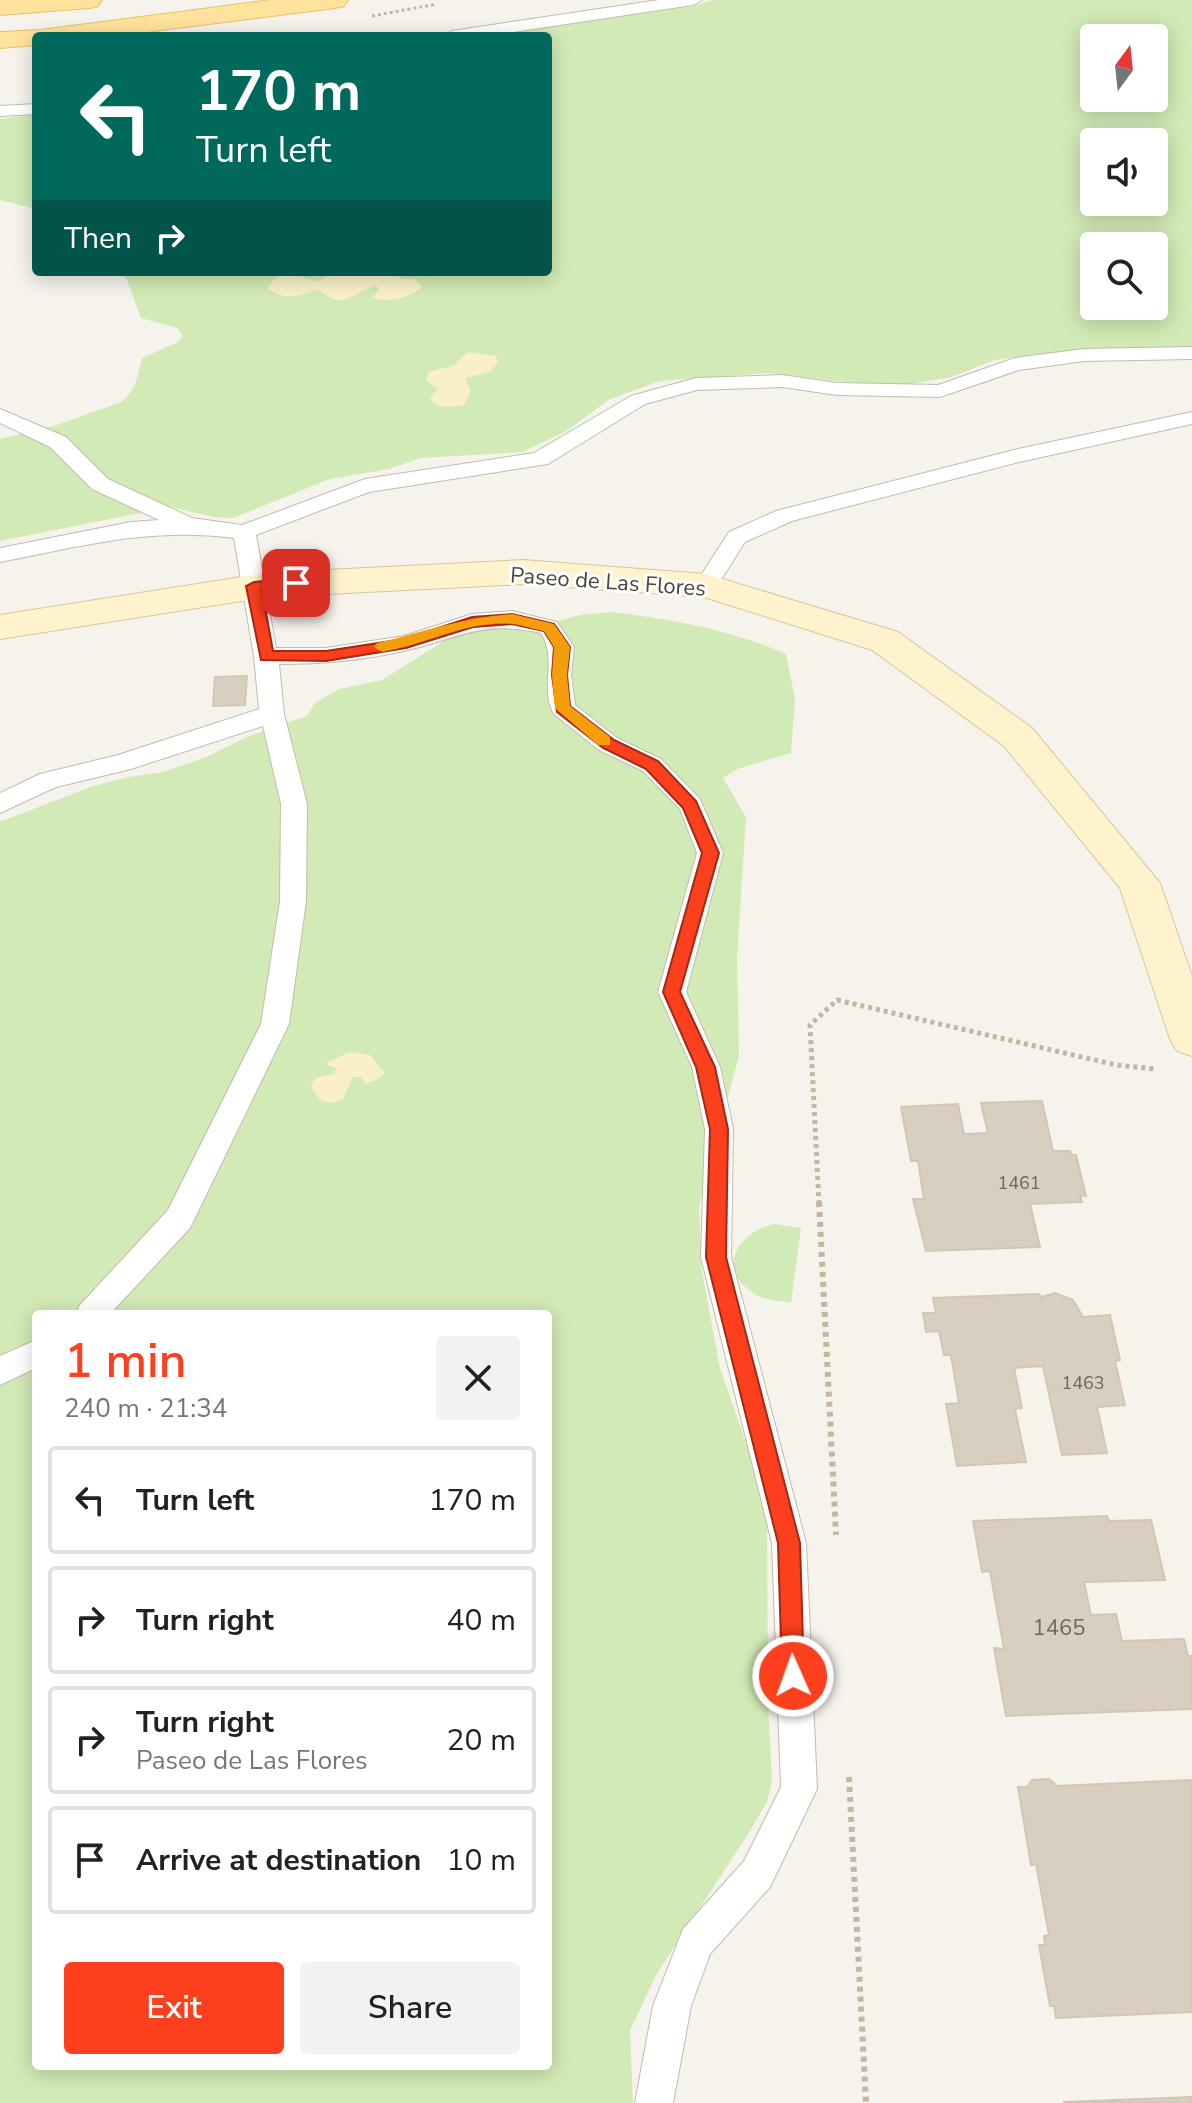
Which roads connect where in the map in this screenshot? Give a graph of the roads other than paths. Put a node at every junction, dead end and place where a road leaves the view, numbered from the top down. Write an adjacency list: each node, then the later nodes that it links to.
1 (89, 0): 4 (main road)
2 (335, 0): 5 (main road)
3 (693, 0): 6 (lane)
4 (0, 7)
5 (83, 32)
6 (479, 32)
7 (32, 37): 8 (main road)
8 (0, 40)
9 (32, 109): 10 (lane)
10 (0, 111)
11 (1192, 353): 15 (lane)
12 (0, 415): 14 (lane)
13 (1192, 418): 18 (lane)
14 (188, 525): 15 (lane); 16 (lane)
15 (244, 532): 17 (lane)
16 (0, 555)
17 (254, 586): 18 (street, Paseo de Las Flores); 19 (street, Paseo de Las Flores); 20 (lane)
18 (706, 586): 23 (street, Paseo de Las Flores)
19 (0, 627)
20 (266, 656): 21 (lane); 27 (lane)
21 (272, 714): 22 (lane); 24 (lane)
22 (0, 804)
23 (1192, 1039)
24 (95, 1310)
25 (32, 1355): 26 (lane)
26 (0, 1371)
27 (654, 2103)

